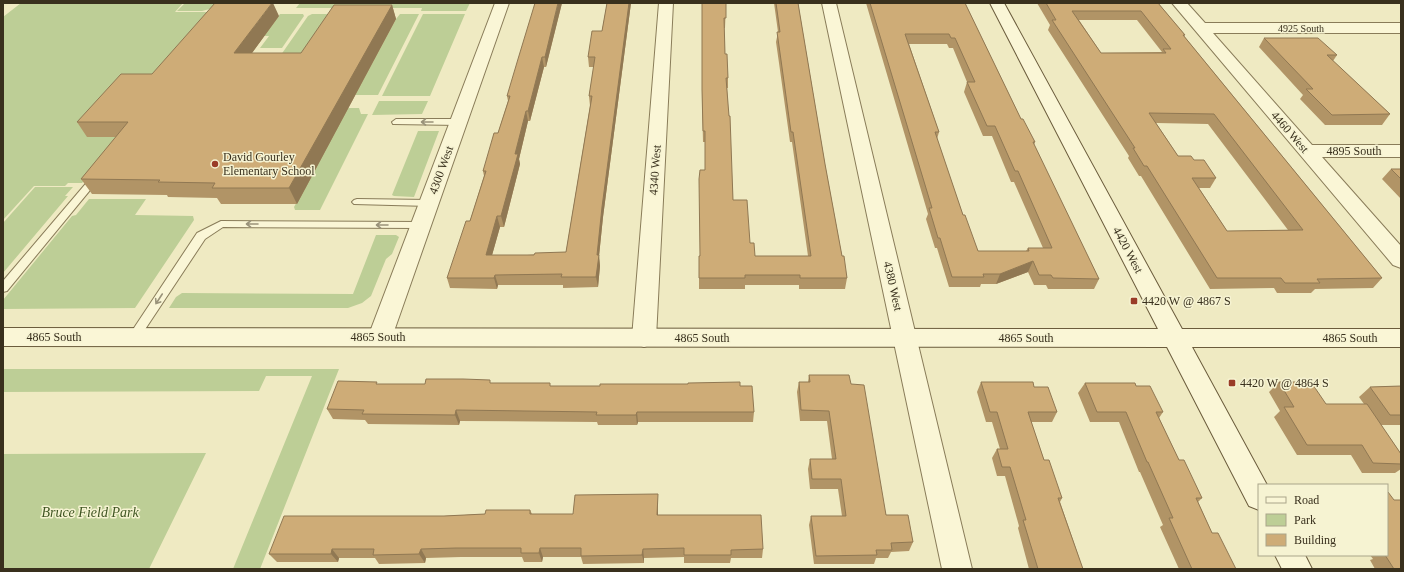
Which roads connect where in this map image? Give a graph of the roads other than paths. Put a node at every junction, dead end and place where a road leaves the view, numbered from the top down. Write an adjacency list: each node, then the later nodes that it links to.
1 (502, 3): 9 (street, 4300 West)
2 (666, 3): 21 (street, 4340 West)
3 (829, 3): 22 (street, 4380 West)
4 (997, 3): 23 (street, 4420 West)
5 (1180, 3): 6 (street, 4460 West)
6 (1201, 28): 7 (street, 4925 South); 10 (street, 4460 West)
7 (1401, 28)
8 (396, 122): 9 (lane, one-way to 8)
9 (458, 122): 14 (street, 4300 West)
10 (1307, 151): 11 (street, 4895 South); 16 (street, 4460 West)
11 (1401, 151)
12 (105, 166): 17 (lane)
13 (357, 202): 14 (lane)
14 (429, 203): 15 (street, 4300 West)
15 (421, 225): 19 (lane, one-way to 19); 20 (street, 4300 West)
16 (1401, 260)
17 (3, 288)
18 (3, 337): 19 (street, 4865 South)
19 (134, 337): 20 (street, 4865 South)
20 (380, 337): 21 (street, 4865 South)
21 (644, 338): 22 (street, 4865 South)
22 (905, 338): 23 (street, 4865 South); 27 (street, 4380 West)
23 (1174, 338): 24 (street, 4865 South); 25 (street, 4420 West)
24 (1401, 338)
25 (1258, 495)
26 (1290, 556): 28 (street)
27 (957, 569)
28 (1297, 569)

